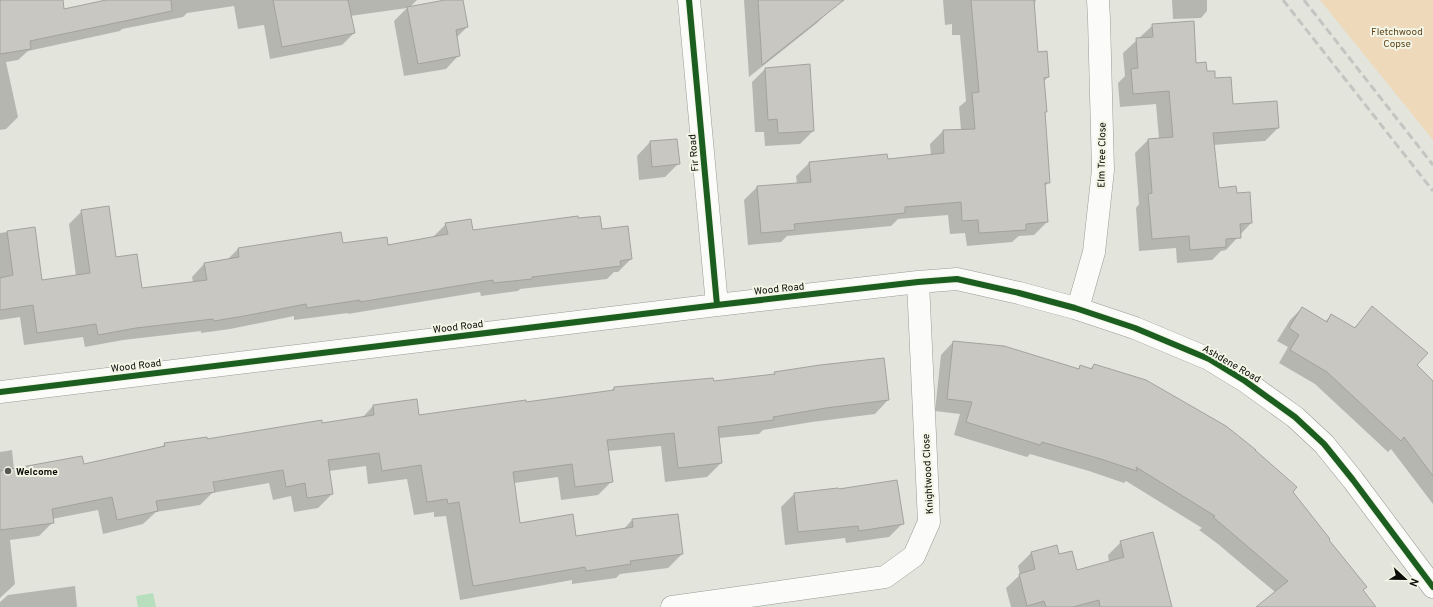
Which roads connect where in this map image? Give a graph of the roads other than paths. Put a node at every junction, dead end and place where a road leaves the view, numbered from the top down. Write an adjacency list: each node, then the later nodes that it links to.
1 (689, 0): 4 (street, Fir Road)
2 (1098, 0): 5 (street, Elm Tree Close)
3 (918, 282): 4 (street, Wood Road); 5 (street, Ashdene Road); 8 (street, Knightwood Close)
4 (717, 305): 6 (street, Wood Road)
5 (1078, 308): 7 (street, Ashdene Road)
6 (0, 392)
7 (1433, 587)
8 (672, 607)

